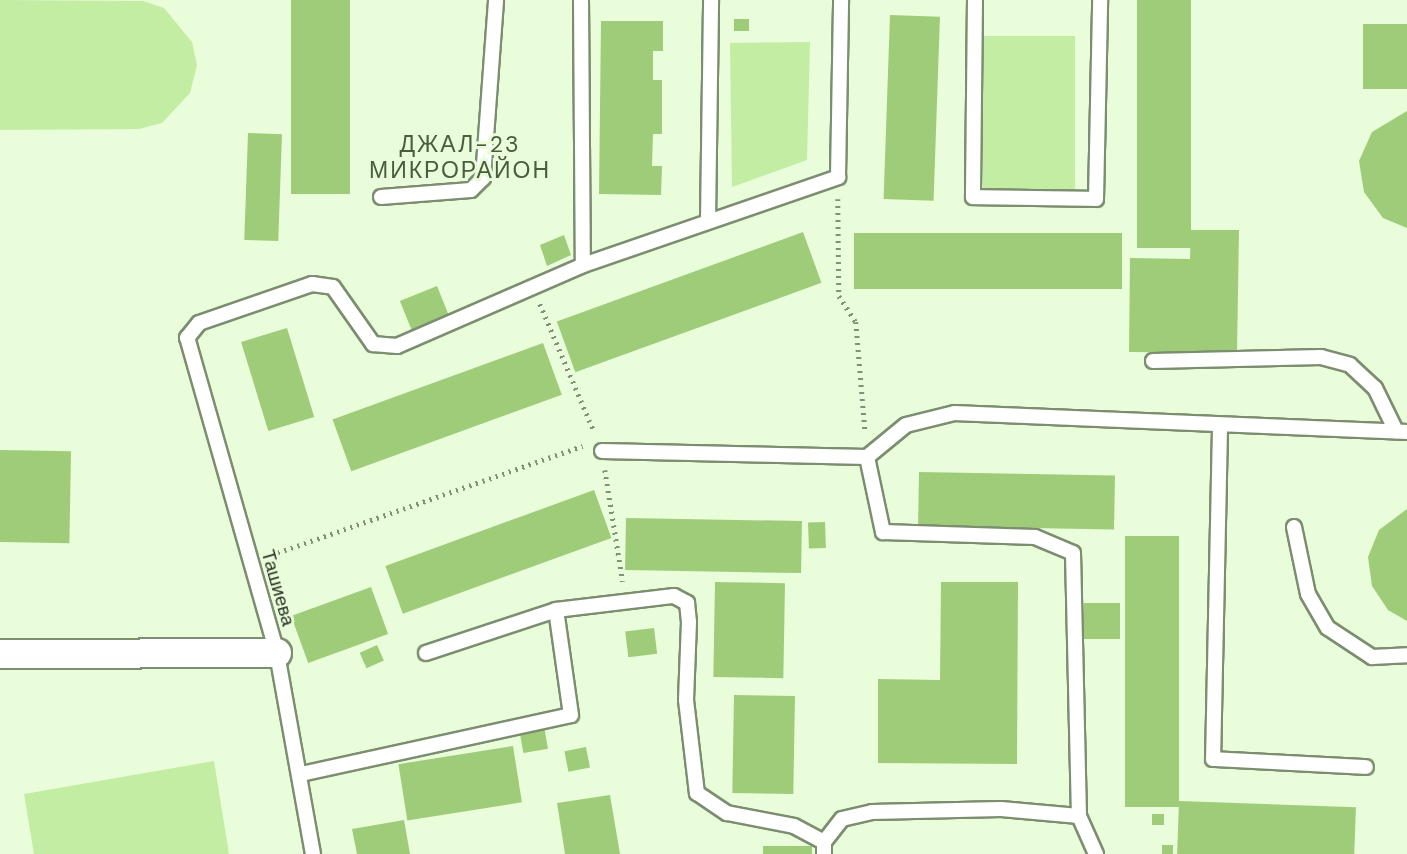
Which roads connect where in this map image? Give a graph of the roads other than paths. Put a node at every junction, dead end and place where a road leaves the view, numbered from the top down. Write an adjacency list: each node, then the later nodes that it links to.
1 (496, 0): 7 (lane)
2 (581, 0): 9 (lane)
3 (711, 0): 8 (lane)
4 (841, 0): 8 (lane)
5 (975, 0): 6 (lane)
6 (1100, 0)
7 (381, 197)
8 (708, 221): 9 (lane)
9 (583, 265): 17 (lane, Ташиева)
10 (1153, 361): 12 (lane)
11 (1220, 428): 12 (lane); 14 (lane); 21 (lane)
12 (1401, 431)
13 (602, 451): 14 (lane)
14 (867, 457): 23 (lane)
15 (1294, 527): 20 (lane)
16 (556, 610): 18 (lane); 22 (lane); 24 (lane)
17 (277, 653): 19 (street); 22 (lane, Ташиева)
18 (426, 653)
19 (0, 654)
20 (1407, 655)
21 (1366, 767)
22 (301, 774): 25 (lane, Ташиева)
23 (1079, 817): 24 (lane); 26 (lane)
24 (824, 848)
25 (313, 854)
26 (1096, 854)

